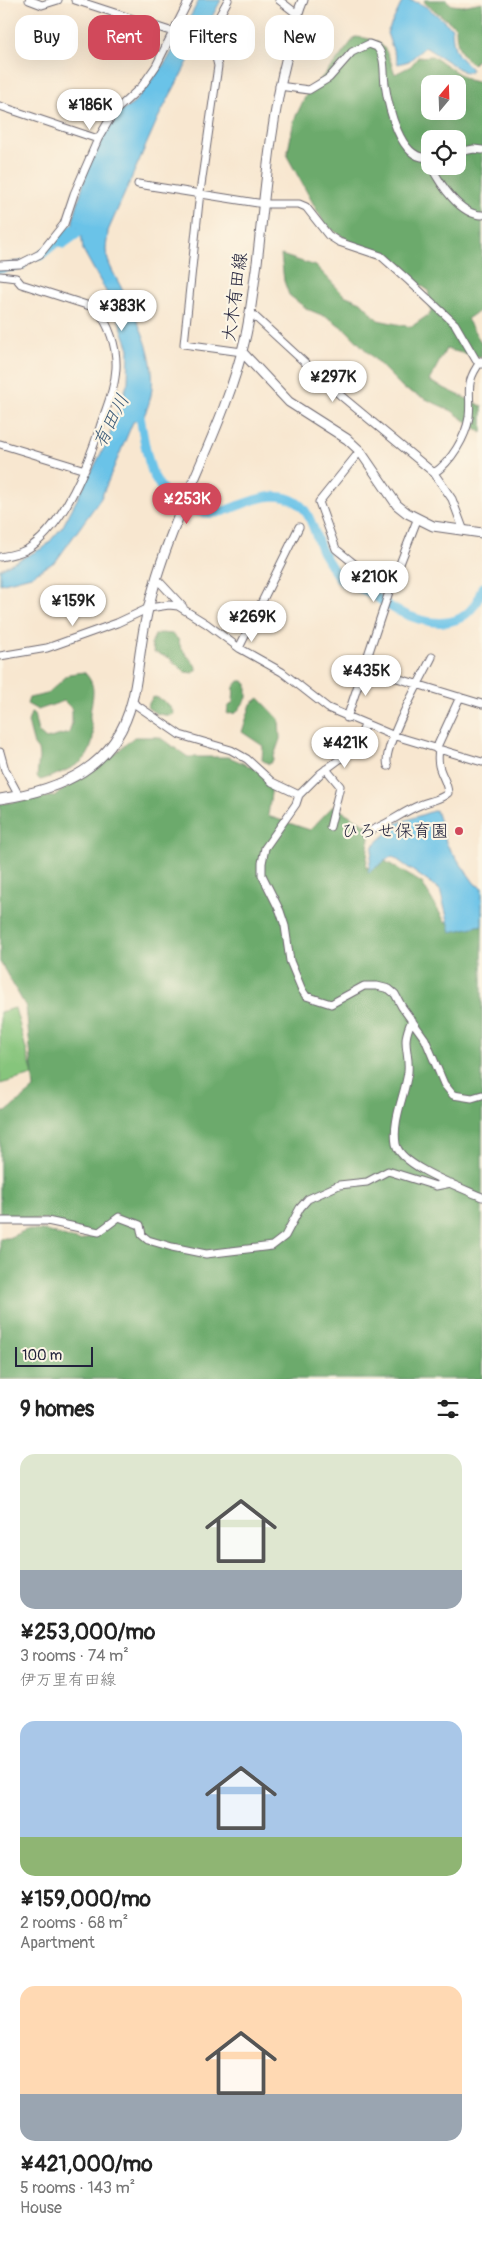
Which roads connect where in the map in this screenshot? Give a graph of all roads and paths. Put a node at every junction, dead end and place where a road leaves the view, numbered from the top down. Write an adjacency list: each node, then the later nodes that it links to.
1 (29, 0): 2 (street)
2 (58, 0)
3 (75, 0): 8 (street)
4 (189, 0): 10 (street)
5 (228, 0): 21 (street)
6 (279, 0): 9 (street)
7 (304, 0): 9 (main road, 大木有田線)
8 (95, 3): 11 (street)
9 (297, 14): 13 (main road, 大木有田線)
10 (182, 15)
11 (170, 31)
12 (170, 38): 15 (street)
13 (280, 86): 18 (street); 22 (main road, 大木有田線)
14 (0, 106): 15 (street)
15 (98, 139): 24 (street)
16 (466, 150): 17 (street)
17 (482, 150)
18 (421, 157)
19 (438, 175): 23 (street)
20 (138, 184): 21 (street)
21 (200, 192): 22 (street); 27 (street)
22 (264, 204): 26 (main road, 大木有田線); 28 (street)
23 (482, 215)
24 (0, 266)
25 (0, 276): 31 (street)
26 (250, 312): 27 (main road, 大木有田線); 32 (street)
27 (242, 352): 30 (main road, 大木有田線); 40 (main road)
28 (481, 362): 32 (street)
29 (0, 444): 31 (street)
30 (360, 450): 33 (main road, 大木有田線); 41 (street)
31 (85, 470): 38 (street)
32 (434, 473): 35 (street)
33 (417, 520): 35 (main road, 大木有田線); 41 (street)
34 (299, 527): 44 (street)
35 (464, 530): 36 (main road, 大木有田線)
36 (479, 533)
37 (0, 552): 38 (street)
38 (11, 555): 39 (street)
39 (0, 557)
40 (156, 578): 42 (main road); 43 (street)
41 (389, 592): 47 (street)
42 (149, 608): 43 (street); 45 (street); 50 (main road)
43 (188, 611): 44 (street)
44 (239, 648): 52 (street)
45 (0, 656)
46 (432, 657): 48 (street)
47 (364, 668): 48 (street); 52 (street)
48 (419, 685): 49 (street); 54 (street)
49 (460, 697): 51 (street); 55 (street)
50 (132, 702): 60 (street); 61 (main road)
51 (482, 704)
52 (347, 718): 53 (street)
53 (365, 725): 54 (street); 59 (street)
54 (392, 735): 55 (street); 58 (street)
55 (437, 750): 57 (street); 64 (street)
56 (0, 752): 61 (street)
57 (482, 762)
58 (388, 766)
59 (326, 769): 60 (street); 63 (street)
60 (299, 795): 65 (street)
61 (19, 796): 62 (main road)
62 (0, 799)
63 (330, 828)
64 (364, 833)
65 (412, 1020): 66 (street); 67 (street)
66 (482, 1095)
67 (451, 1183): 68 (street); 69 (street)
68 (482, 1197)
69 (0, 1221)

